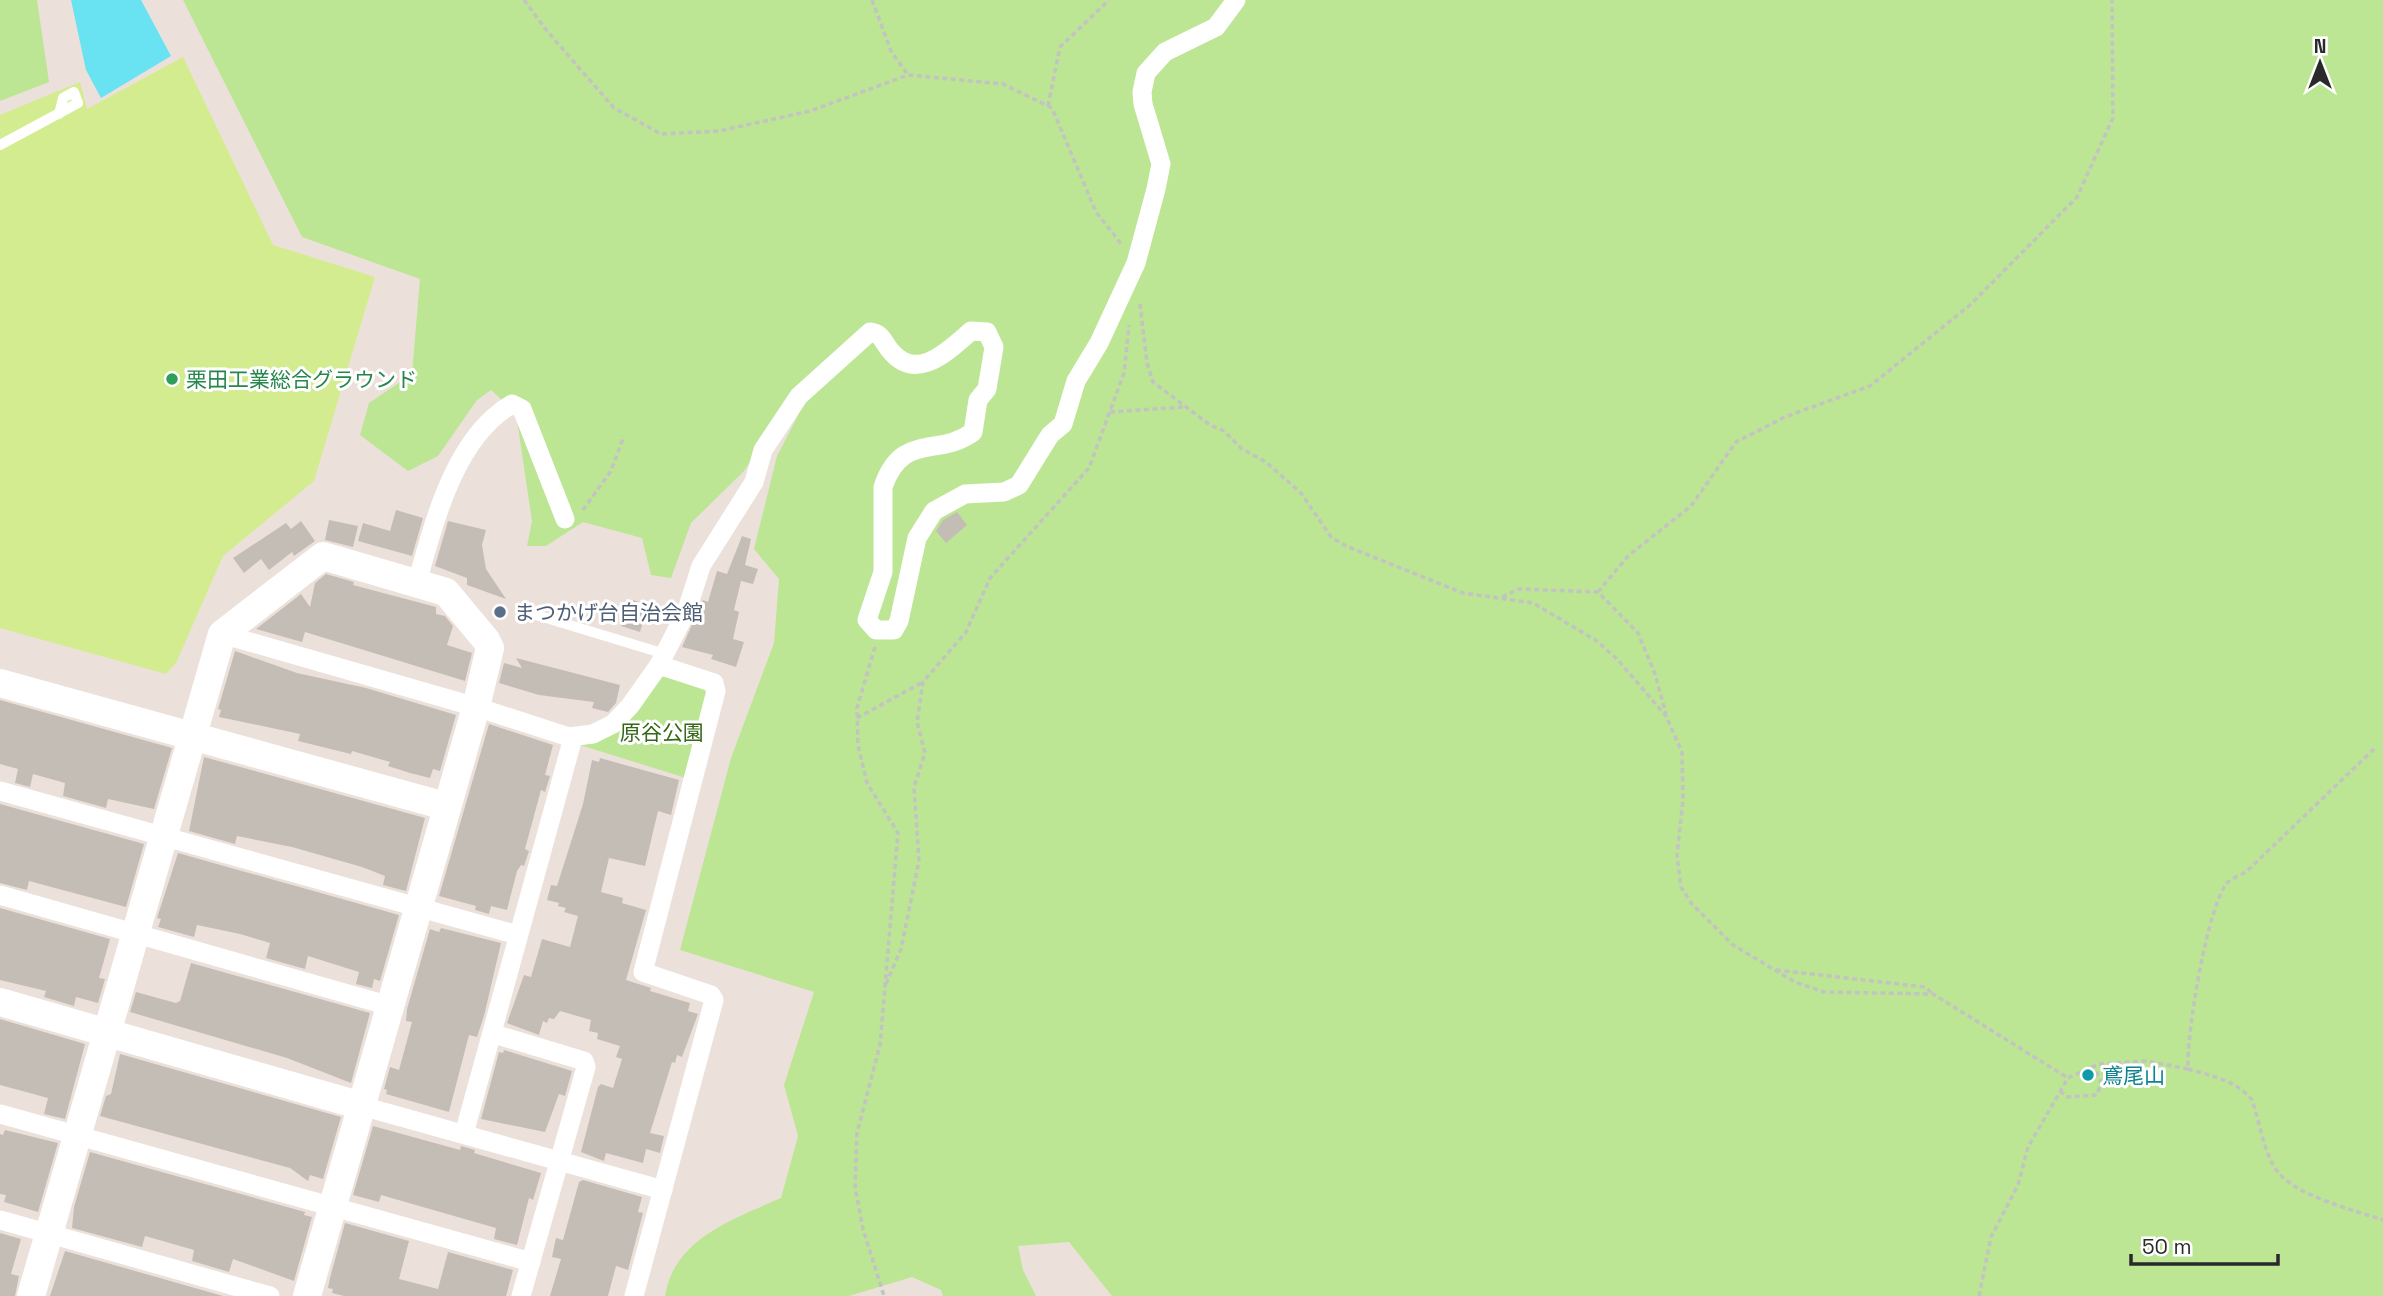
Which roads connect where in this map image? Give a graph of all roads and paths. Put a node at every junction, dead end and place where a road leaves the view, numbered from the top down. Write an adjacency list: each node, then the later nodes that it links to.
1 (524, 0): 6 (path)
2 (872, 0): 6 (path)
3 (1109, 0): 7 (path)
4 (1236, 0): 10 (street)
5 (2112, 0): 20 (path)
6 (908, 75): 7 (path)
7 (1048, 106): 10 (path)
8 (58, 114): 9 (lane)
9 (0, 145)
10 (1136, 263): 23 (street)
11 (1142, 296): 15 (path)
12 (1135, 298): 13 (path)
13 (1132, 309)
14 (1130, 321): 16 (path)
15 (1185, 407): 16 (path); 21 (path)
16 (1110, 412): 26 (path)
17 (624, 436): 18 (path)
18 (565, 519): 19 (street)
19 (417, 583): 24 (street); 28 (street)
20 (1598, 592): 21 (path); 29 (path)
21 (1500, 598): 29 (path)
22 (533, 614): 25 (lane)
23 (881, 631): 25 (street); 30 (path)
24 (222, 634): 28 (street); 31 (street)
25 (662, 659): 32 (street); 57 (street)
26 (923, 682): 30 (path); 42 (path)
27 (0, 683): 31 (street)
28 (476, 707): 32 (street); 35 (street)
29 (1666, 716): 41 (path)
30 (857, 718): 42 (path)
31 (194, 734): 35 (street); 36 (street)
32 (569, 737): 40 (street)
33 (2375, 748): 49 (path)
34 (0, 791): 36 (street)
35 (445, 806): 38 (street)
36 (164, 835): 38 (street); 39 (street)
37 (0, 895): 39 (street)
38 (419, 909): 40 (street); 45 (street)
39 (138, 933): 45 (street); 46 (street)
40 (518, 936): 47 (street)
41 (1774, 970): 43 (path); 43 (path)
42 (886, 984): 68 (path)
43 (1933, 994): 50 (path)
44 (0, 1002): 46 (street)
45 (390, 1006): 52 (street)
46 (108, 1032): 52 (street); 55 (street)
47 (494, 1034): 54 (street); 56 (street)
48 (2094, 1066): 49 (path); 50 (path); 51 (path)
49 (2188, 1069): 60 (path)
50 (2068, 1078): 51 (path)
51 (2060, 1091): 69 (path)
52 (362, 1106): 54 (street); 58 (street)
53 (0, 1114): 55 (street)
54 (464, 1134): 56 (street)
55 (78, 1136): 58 (street); 61 (street)
56 (560, 1160): 57 (street); 62 (street)
57 (663, 1190): 67 (street)
58 (331, 1207): 62 (street); 65 (street)
59 (0, 1220): 61 (street)
60 (2383, 1220)
61 (50, 1234): 63 (street); 64 (street)
62 (531, 1262): 66 (street)
63 (31, 1296)
64 (270, 1296)
65 (307, 1296)
66 (522, 1296)
67 (634, 1296)
68 (884, 1296)
69 (1979, 1296)

